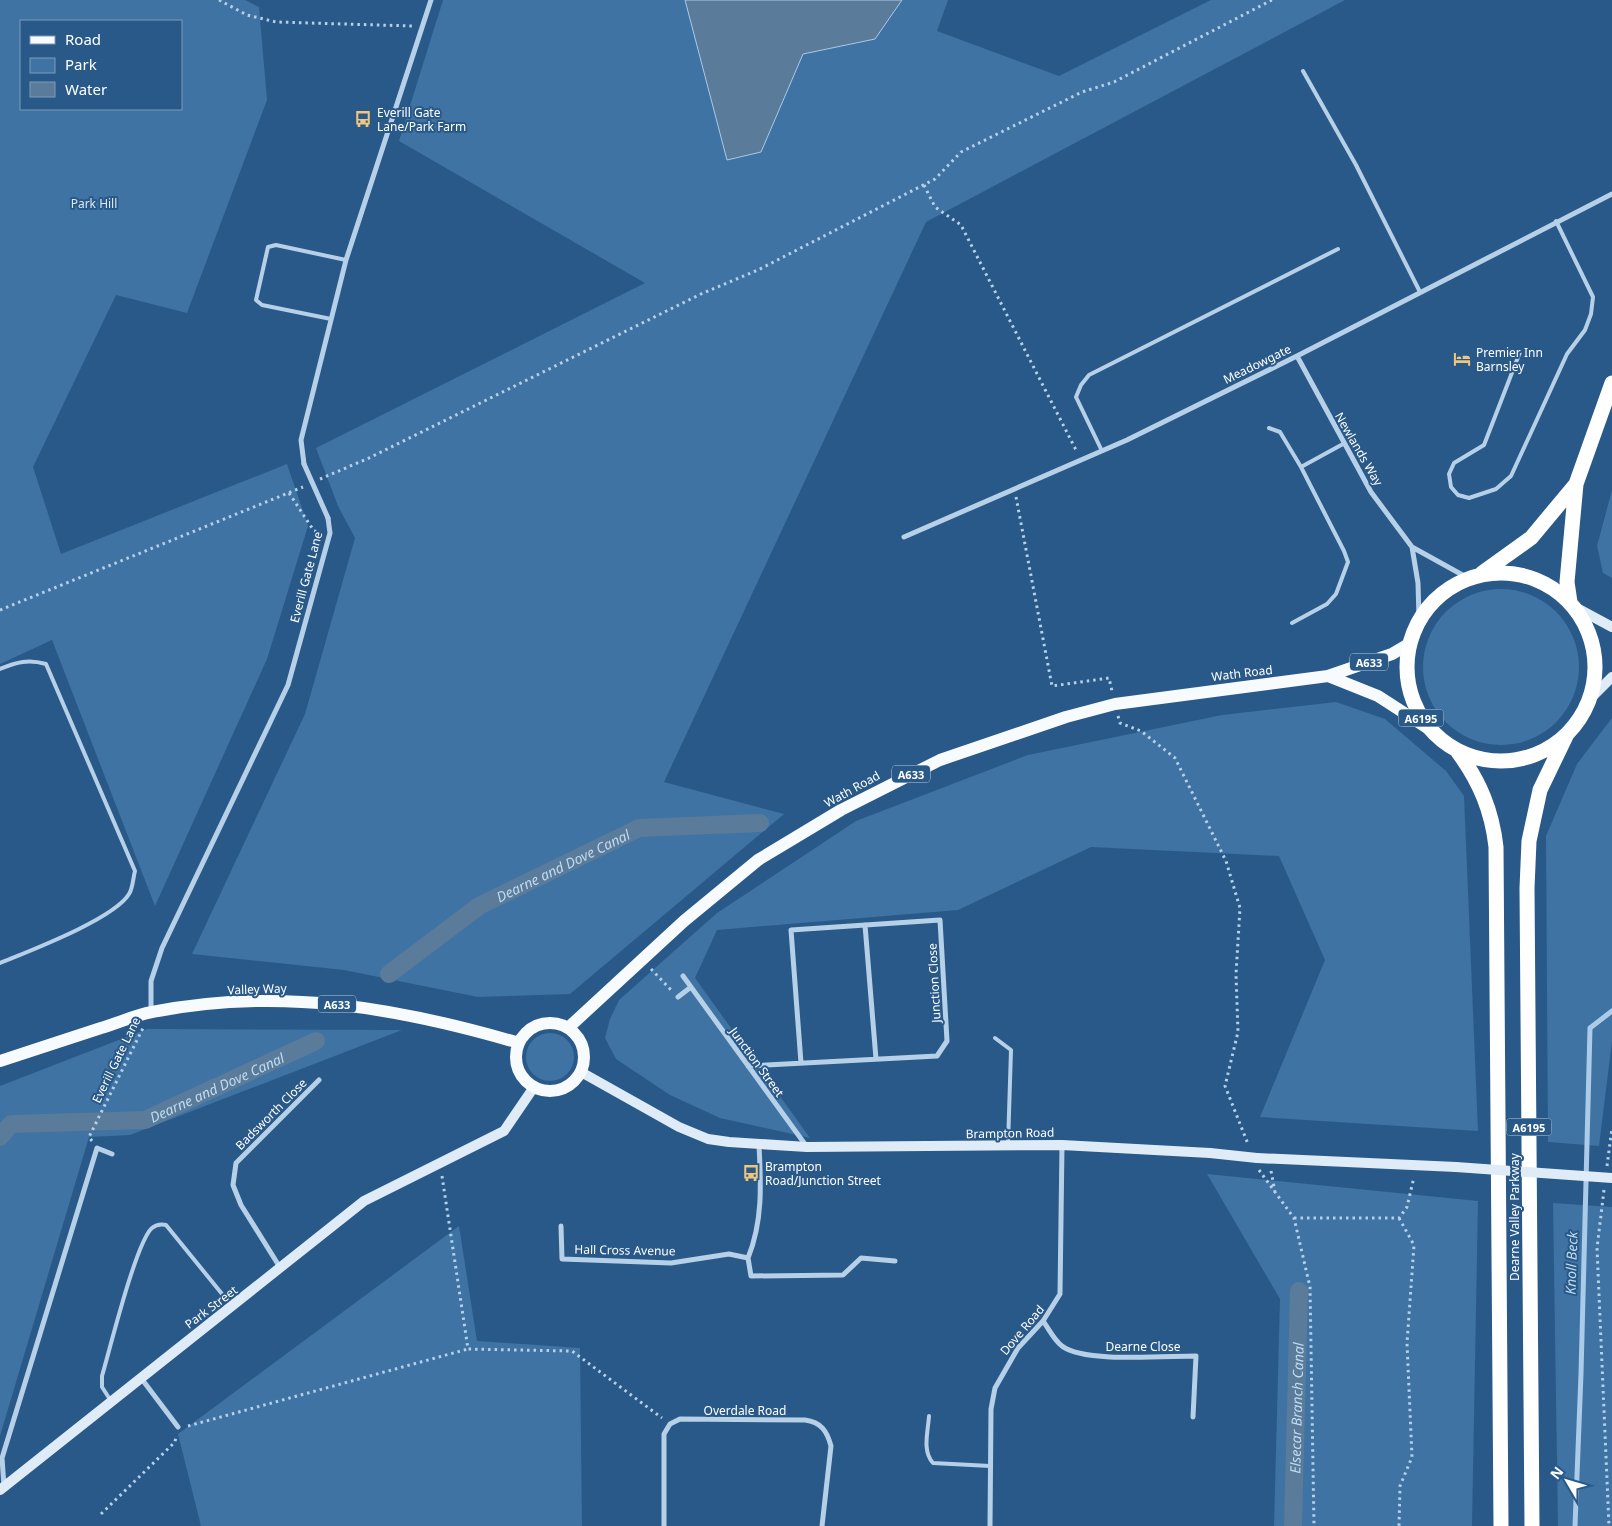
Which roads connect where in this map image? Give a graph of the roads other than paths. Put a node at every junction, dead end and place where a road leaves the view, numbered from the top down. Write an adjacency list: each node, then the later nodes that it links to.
1 (431, 0): 6 (street, Everill Gate Lane)
2 (1303, 71): 7 (lane)
3 (1612, 194): 4 (street, Meadowgate)
4 (1556, 221): 7 (street, Meadowgate); 9 (lane)
5 (1338, 249): 14 (lane)
6 (346, 260): 8 (street, Everill Gate Lane); 8 (lane)
7 (1420, 292): 10 (street, Meadowgate)
8 (331, 319): 37 (street, Everill Gate Lane, bridge)
9 (1520, 352)
10 (1297, 356): 13 (street, Newlands Way); 14 (street, Meadowgate)
11 (1612, 383): 16 (highway, A6195)
12 (1269, 428): 15 (lane)
13 (1343, 444): 15 (lane); 18 (street, Newlands Way)
14 (1102, 451): 17 (street, Meadowgate)
15 (1301, 467): 22 (lane)
16 (1576, 484): 19 (highway, A6195); 20 (highway, A6195)
17 (904, 537)
18 (1412, 547): 19 (street); 21 (street)
19 (1474, 576): 20 (highway, A6195); 21 (highway, A6195)
20 (1572, 604): 23 (main road); 28 (highway, A6195)
21 (1419, 618): 24 (highway, A6195)
22 (1292, 623)
23 (1612, 627)
24 (1409, 644): 26 (main road, Wath Road / A633); 29 (highway, A6195)
25 (0, 669): 33 (lane)
26 (1328, 676): 29 (main road, Wath Road / A633); 38 (main road, Wath Road / A633)
27 (1612, 677): 28 (main road)
28 (1589, 700): 30 (highway, A6195)
29 (1429, 729): 31 (highway, A6195)
30 (1567, 734): 31 (highway, A6195); 71 (highway, Dearne Valley Parkway / A6195)
31 (1458, 752): 70 (highway, Dearne Valley Parkway / A6195)
32 (865, 925): 41 (street); 41 (street, Junction Close); 43 (street, Junction Close)
33 (0, 963)
34 (682, 976): 35 (street, Junction Street)
35 (691, 987): 36 (street); 44 (street, Junction Street)
36 (678, 997)
37 (151, 1012): 40 (main road, Valley Way / A633); 42 (main road, Valley Way / A633)
38 (568, 1028): 40 (main road); 45 (main road)
39 (994, 1038): 49 (lane)
40 (519, 1043): 47 (main road)
41 (876, 1059): 43 (street, Junction Close)
42 (0, 1061)
43 (801, 1063): 44 (street, Junction Close)
44 (748, 1066): 51 (street, Junction Street)
45 (581, 1072): 47 (main road); 48 (main road, Brampton Road)
46 (319, 1080): 57 (street, Badsworth Close)
47 (534, 1087): 57 (main road, Park Street)
48 (759, 1145): 51 (main road, Brampton Road); 55 (street)
49 (1008, 1145): 50 (main road, Brampton Road); 51 (main road, Brampton Road)
50 (1062, 1145): 53 (main road, Brampton Road, bridge); 59 (street, Dove Road)
51 (807, 1147)
52 (112, 1154): 66 (street)
53 (1608, 1178)
54 (561, 1226): 55 (street, Hall Cross Avenue)
55 (748, 1258): 56 (street)
56 (895, 1261)
57 (281, 1269): 58 (main road, Park Street)
58 (232, 1306): 60 (main road, Park Street); 61 (lane)
59 (1043, 1321): 63 (street, Dearne Close); 65 (street, Dove Road)
60 (140, 1377): 61 (main road, Park Street); 64 (street)
61 (111, 1400): 66 (main road, Park Street)
62 (929, 1416): 65 (lane)
63 (1193, 1417)
64 (178, 1427)
65 (990, 1466): 69 (street, Dove Road)
66 (2, 1488)
67 (664, 1526): 68 (street, Overdale Road)
68 (822, 1526)
69 (990, 1526)
70 (1502, 1526)
71 (1532, 1526)

